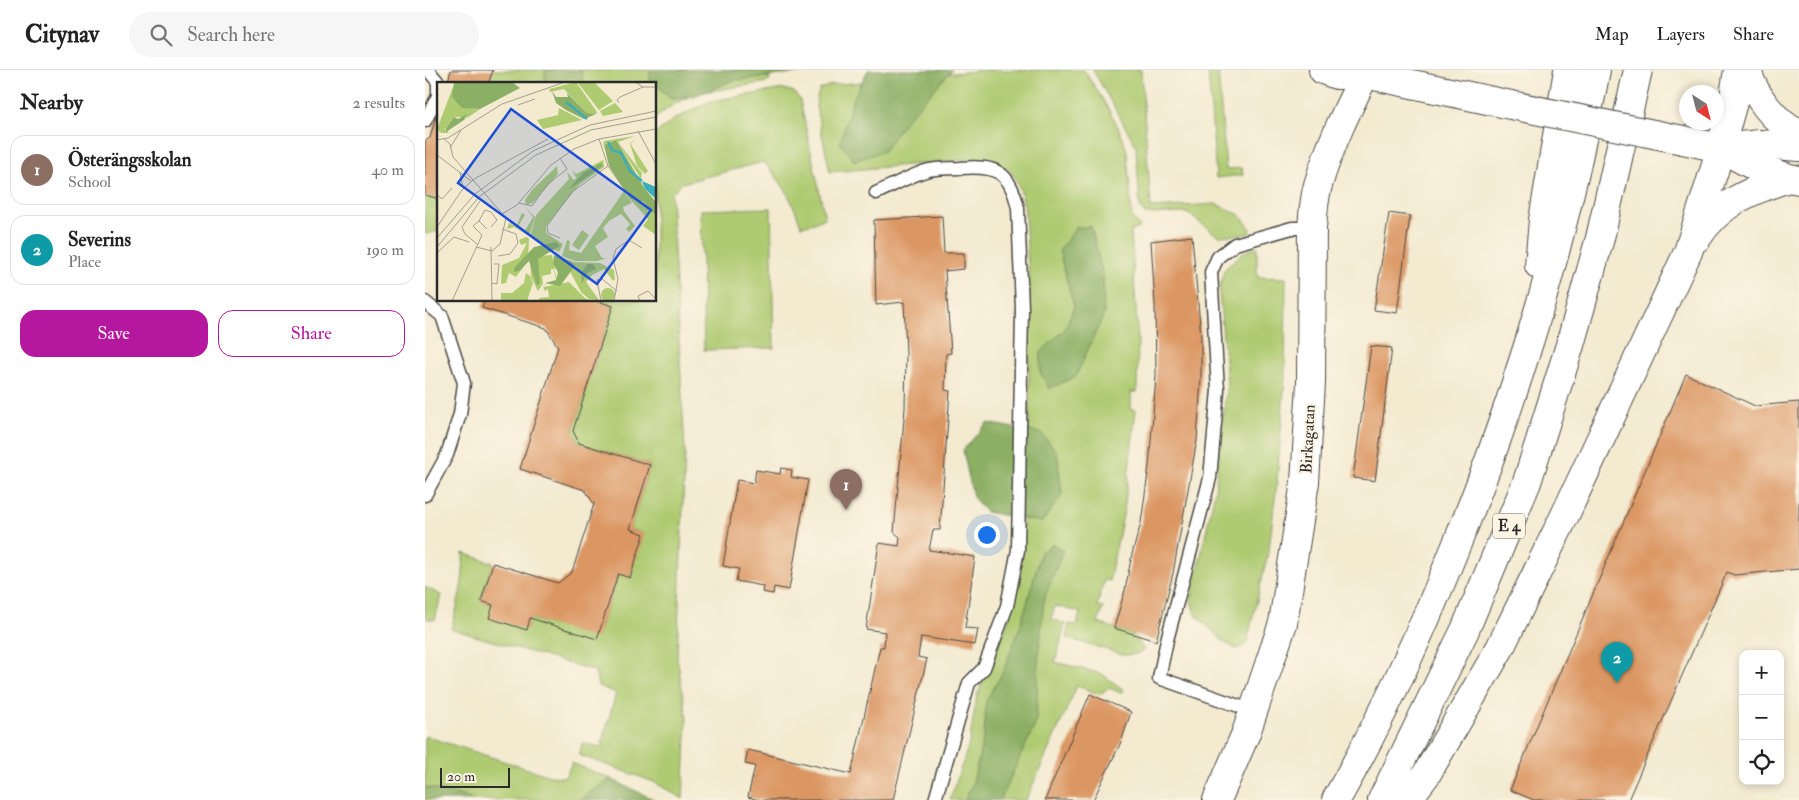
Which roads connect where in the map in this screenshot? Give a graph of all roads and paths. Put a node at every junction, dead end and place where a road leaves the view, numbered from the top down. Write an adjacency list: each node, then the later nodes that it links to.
1 (428, 70): 9 (lane)
2 (1323, 70): 8 (main road)
3 (1568, 70): 20 (main road)
4 (1596, 70): 20 (main road, E 4)
5 (1638, 70): 26 (main road, E 4)
6 (1738, 70): 14 (main road)
7 (1747, 70): 12 (main road)
8 (1363, 72): 14 (main road, bridge); 17 (main road, Birkagatan)
9 (438, 82)
10 (437, 98): 11 (lane)
11 (425, 121)
12 (1799, 134)
13 (1799, 147): 14 (main road)
14 (1720, 148): 15 (main road); 18 (main road)
15 (1794, 179): 18 (main road)
16 (876, 193): 23 (lane)
17 (1312, 228): 22 (main road, Birkagatan); 22 (lane)
18 (1688, 252): 27 (main road)
19 (425, 302): 21 (lane)
20 (1534, 327): 25 (main road, E 4)
21 (425, 495)
22 (1253, 711): 24 (main road, Birkagatan)
23 (935, 800)
24 (1217, 800)
25 (1336, 800)
26 (1382, 800)
27 (1407, 800)

